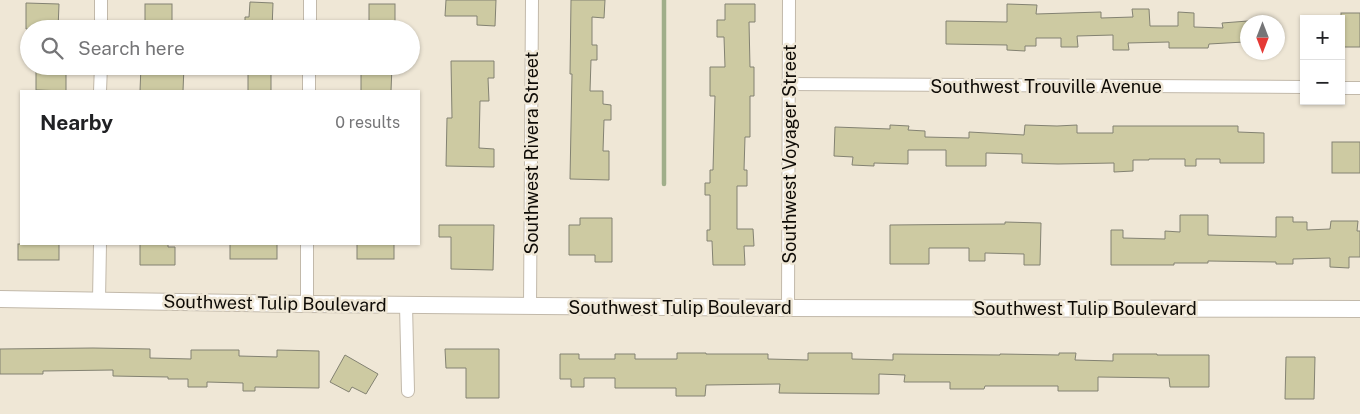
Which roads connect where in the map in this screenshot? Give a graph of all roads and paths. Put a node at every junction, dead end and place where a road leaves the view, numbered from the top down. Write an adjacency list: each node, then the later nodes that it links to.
1 (101, 0): 5 (street)
2 (310, 0): 6 (street)
3 (532, 0): 21 (street, Southwest Rivera Street)
4 (789, 0): 9 (street, Southwest Voyager Street)
5 (101, 20)
6 (310, 20)
7 (100, 75): 13 (street)
8 (309, 75): 14 (street)
9 (788, 84): 10 (street, Southwest Trouville Avenue); 22 (street, Southwest Voyager Street)
10 (1300, 87)
11 (1345, 88): 12 (street)
12 (1360, 88)
13 (100, 90)
14 (309, 90)
15 (100, 245): 18 (street)
16 (307, 245): 19 (street)
17 (0, 299): 18 (street, Southwest Tulip Boulevard)
18 (99, 300): 19 (street, Southwest Tulip Boulevard)
19 (306, 304): 20 (street, Southwest Tulip Boulevard)
20 (406, 305): 21 (street, Southwest Tulip Boulevard); 24 (street)
21 (530, 306): 22 (street, Southwest Tulip Boulevard)
22 (788, 308): 23 (street, Southwest Tulip Boulevard)
23 (1360, 309)
24 (408, 391)

